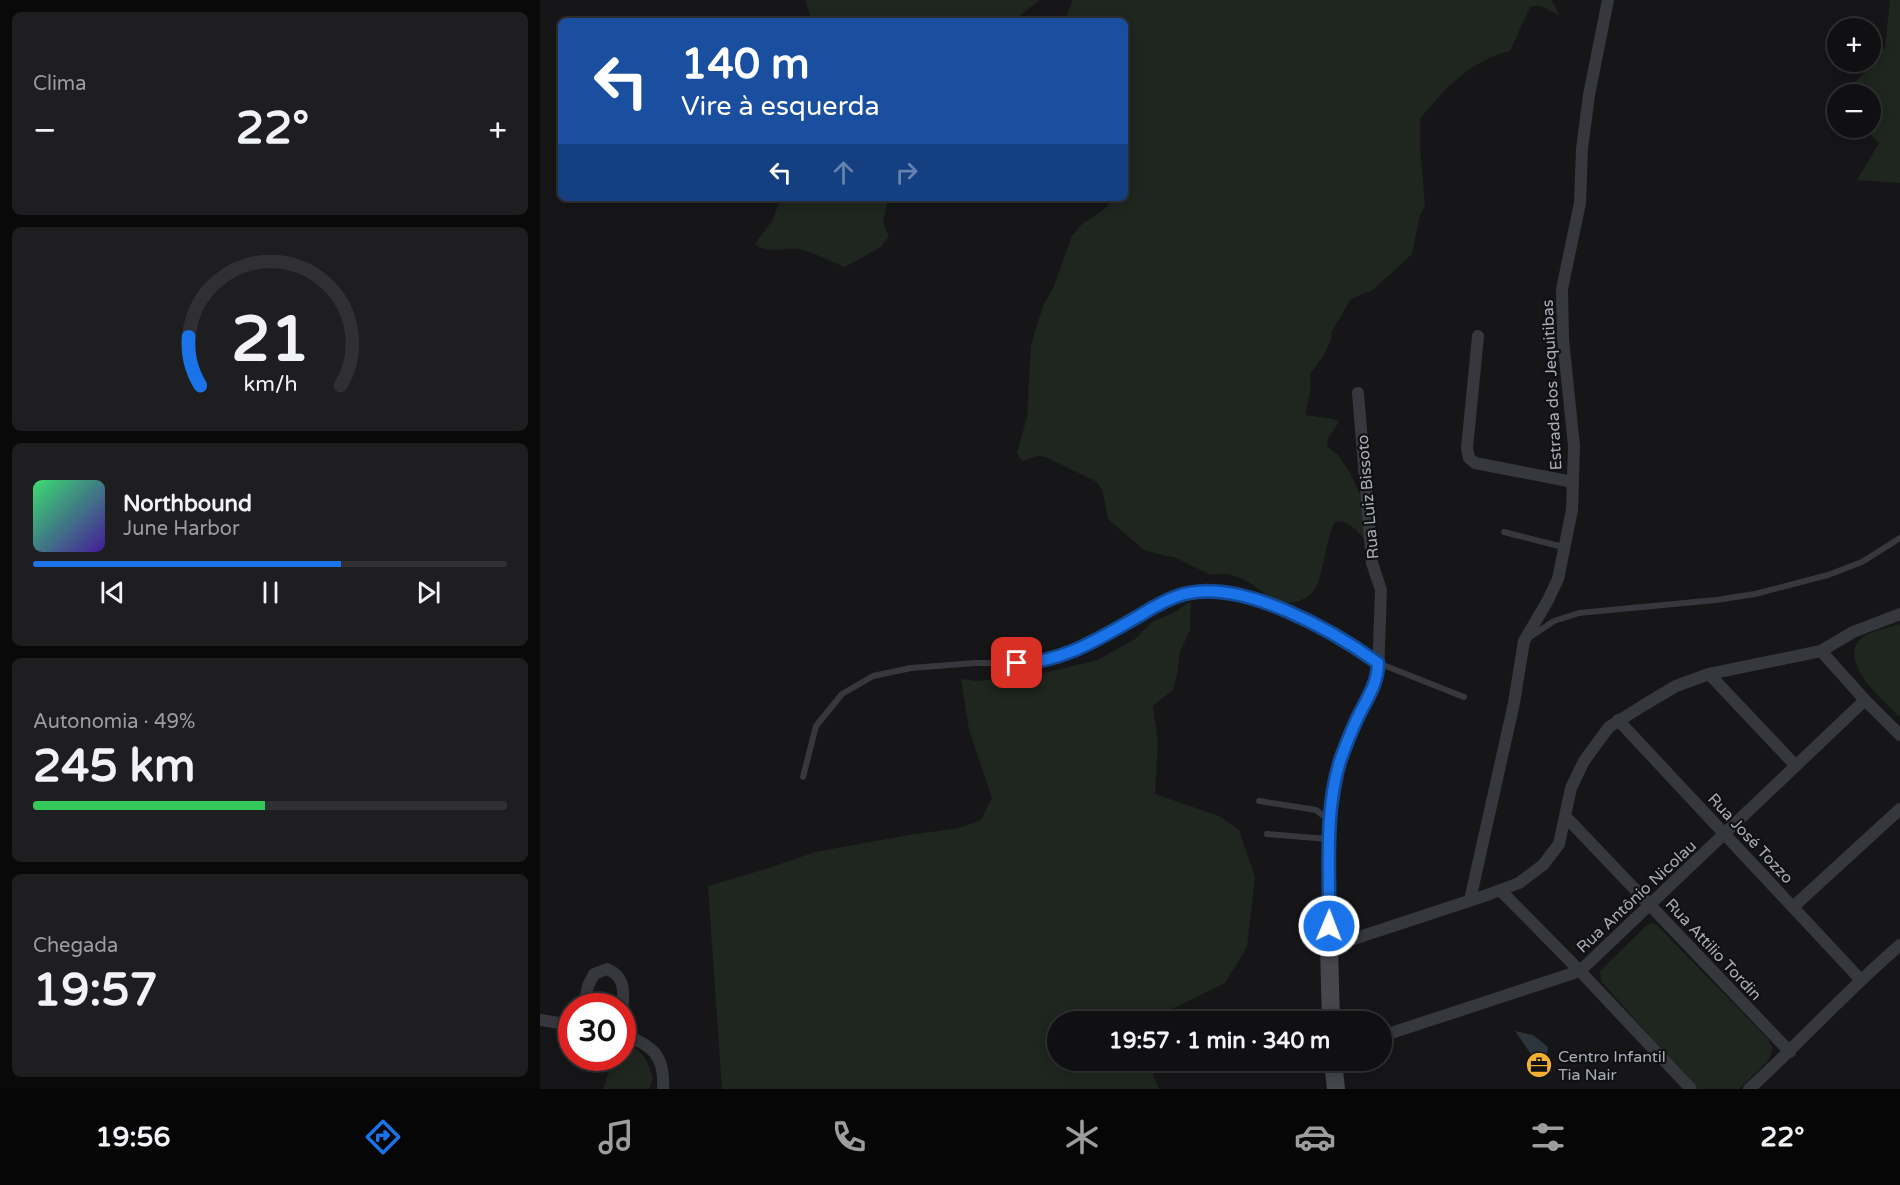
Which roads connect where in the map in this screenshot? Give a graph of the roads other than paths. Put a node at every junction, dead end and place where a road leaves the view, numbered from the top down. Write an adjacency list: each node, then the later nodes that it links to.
1 (1608, 0): 4 (street, Estrada dos Jequitibas)
2 (1478, 336): 4 (street)
3 (1358, 393): 11 (street, Rua Luiz Bissoto)
4 (1573, 482): 7 (street, Estrada dos Jequitibas)
5 (1504, 532): 7 (lane)
6 (1900, 538): 9 (lane)
7 (1563, 547): 9 (street, Estrada dos Jequitibas)
8 (1900, 614): 10 (street)
9 (1524, 641): 27 (street, Estrada dos Jequitibas)
10 (1821, 651): 12 (street); 14 (street)
11 (1378, 663): 13 (lane); 18 (lane); 22 (street, Rua Luiz Bissoto)
12 (1709, 674): 15 (street); 17 (street)
13 (1464, 697)
14 (1865, 700): 16 (street); 17 (street, Rua Antônio Nicolau)
15 (1618, 720): 21 (street); 24 (street, Rua José Tozzo)
16 (1900, 735)
17 (1796, 766): 24 (street, Rua Antônio Nicolau)
18 (803, 777)
19 (1259, 801): 22 (lane)
20 (1900, 810): 29 (street)
21 (1565, 816): 26 (street); 28 (street, Rua Attilio Tordin)
22 (1330, 820): 25 (street, Rua Luiz Bissoto)
23 (1267, 834): 25 (lane)
24 (1725, 834): 28 (street, Rua Antônio Nicolau); 29 (street, Rua José Tozzo)
25 (1328, 839): 31 (street, Rua Luiz Bissoto)
26 (1500, 890): 27 (street); 32 (street)
27 (1470, 900): 31 (street)
28 (1650, 905): 32 (street, Rua Antônio Nicolau); 41 (street, Rua Attilio Tordin)
29 (1793, 907): 33 (street, Rua José Tozzo)
30 (1900, 945): 33 (street)
31 (1329, 947): 36 (street, Rua Luiz Bissoto)
32 (1580, 971): 39 (street, Rua Antônio Nicolau); 45 (street)
33 (1860, 979): 41 (street)
34 (587, 993): 35 (street)
35 (623, 993)
36 (1331, 1011)
37 (540, 1020): 38 (street)
38 (558, 1023)
39 (1392, 1033)
40 (636, 1040): 43 (street)
41 (1790, 1052): 46 (street)
42 (1334, 1071): 44 (street)
43 (663, 1089)
44 (1336, 1089)
45 (1691, 1089)
46 (1749, 1089)

